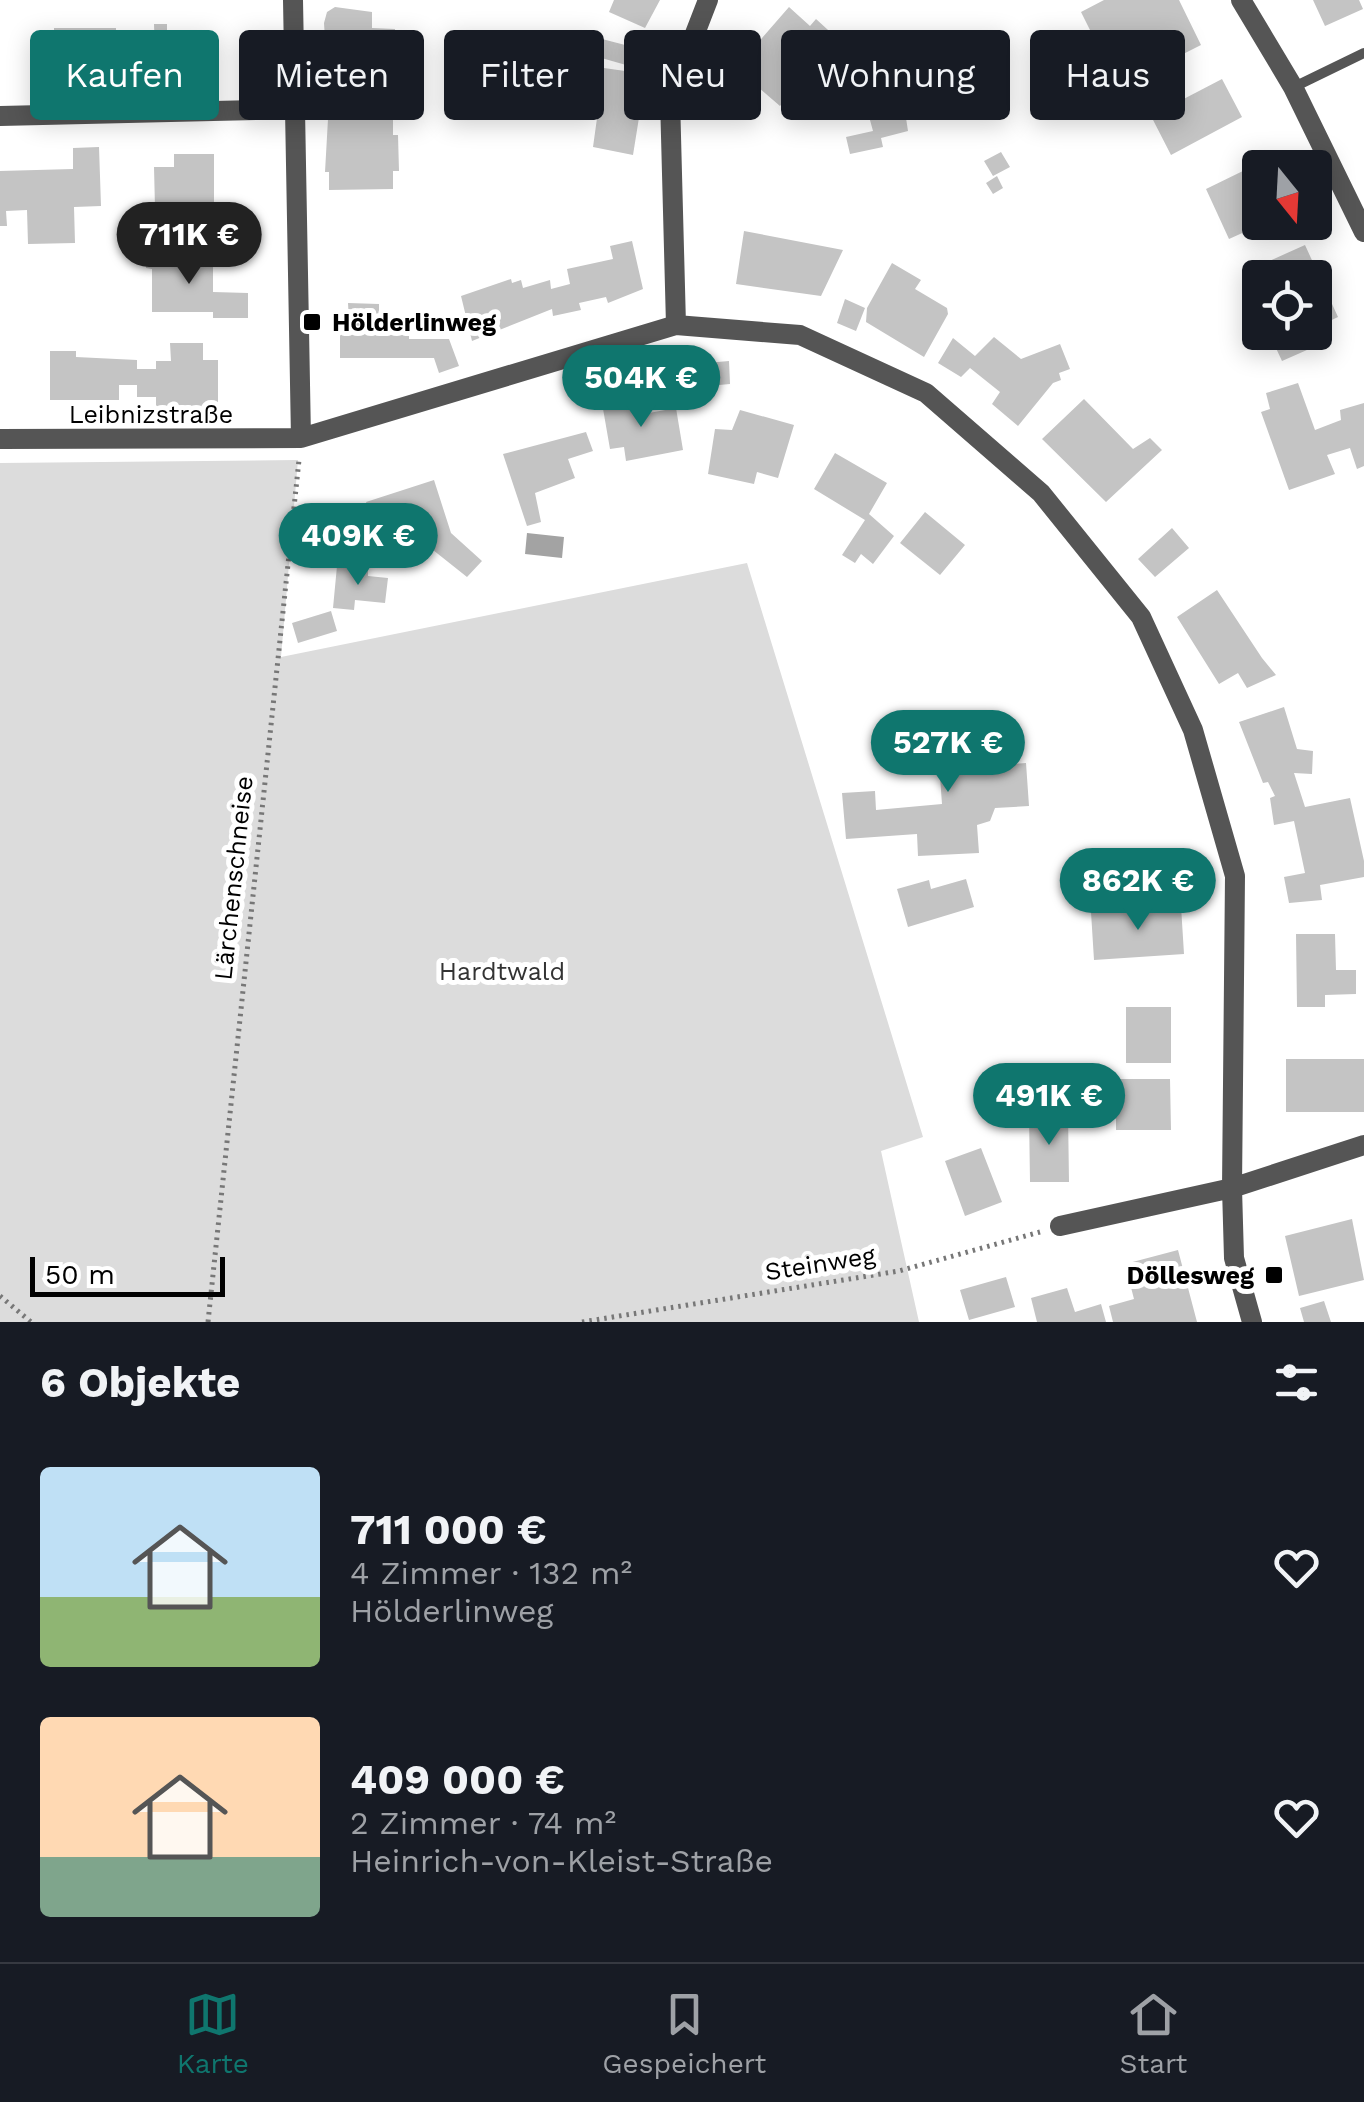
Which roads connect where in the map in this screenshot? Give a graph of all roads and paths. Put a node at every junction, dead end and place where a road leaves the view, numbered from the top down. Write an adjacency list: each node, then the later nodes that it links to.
1 (293, 0): 4 (street)
2 (708, 0): 11 (street)
3 (1241, 0): 6 (street)
4 (293, 30)
5 (1364, 53): 6 (lane)
6 (1293, 87): 10 (street)
7 (239, 109): 8 (street)
8 (0, 116)
9 (294, 120): 12 (street)
10 (1363, 229)
11 (676, 325): 12 (street, Leibnizstraße); 15 (street)
12 (301, 438): 13 (street, Leibnizstraße); 19 (path, Lärchenschneise)
13 (0, 439)
14 (1364, 1145): 15 (street)
15 (1232, 1188): 16 (street); 21 (street)
16 (1060, 1226): 20 (path, Steinweg)
17 (0, 1296): 18 (path)
18 (31, 1322)
19 (208, 1322)
20 (582, 1322)
21 (1252, 1322)

